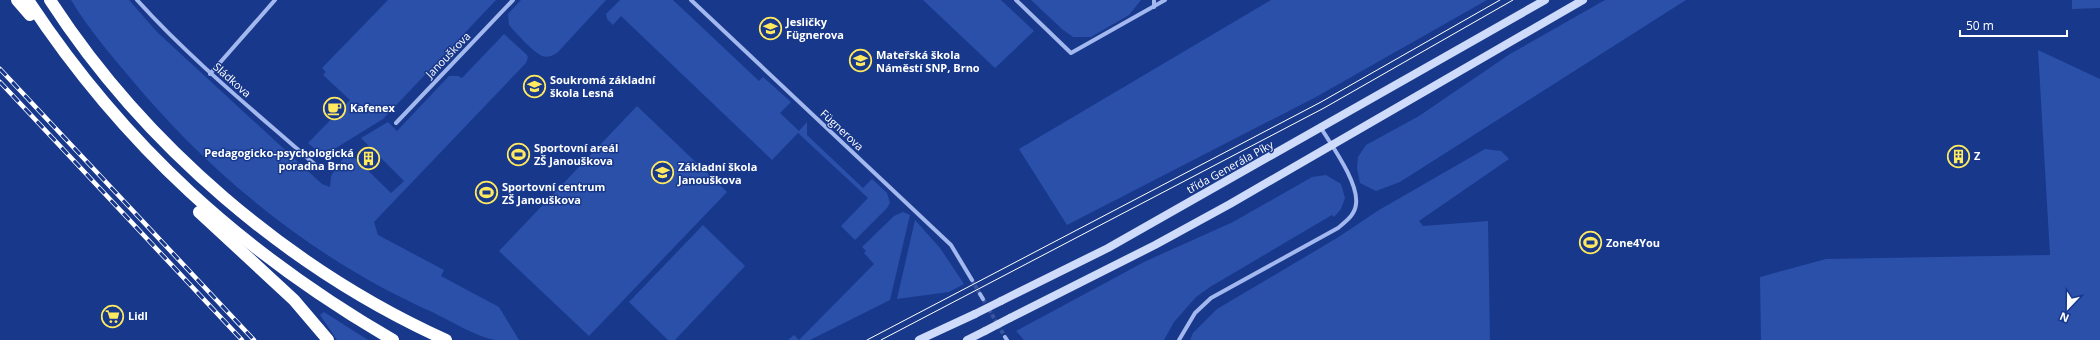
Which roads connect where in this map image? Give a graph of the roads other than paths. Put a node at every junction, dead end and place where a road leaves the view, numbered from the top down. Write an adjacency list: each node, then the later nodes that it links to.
1 (17, 0): 14 (highway)
2 (28, 0): 14 (highway)
3 (50, 0): 26 (highway)
4 (137, 0): 15 (street, Sládkova)
5 (275, 0): 15 (street)
6 (513, 0): 16 (street, Janouškova)
7 (691, 0): 21 (street, Fügnerova)
8 (1016, 0): 13 (street)
9 (1154, 0): 13 (street)
10 (1165, 0): 13 (street)
11 (1545, 0): 17 (main road, třída Generála Píky)
12 (1583, 0): 18 (main road)
13 (1154, 7)
14 (56, 42): 20 (highway)
15 (210, 74): 19 (street, Sládkova)
16 (396, 124)
17 (1321, 128): 18 (street); 27 (main road, třída Generála Píky, bridge)
18 (1331, 145): 28 (main road, bridge); 29 (street)
19 (320, 169)
20 (167, 172): 24 (highway); 25 (highway)
21 (972, 280)
22 (980, 294): 23 (street)
23 (983, 299)
24 (328, 340)
25 (393, 340)
26 (446, 340)
27 (919, 340)
28 (967, 340)
29 (1179, 340)

